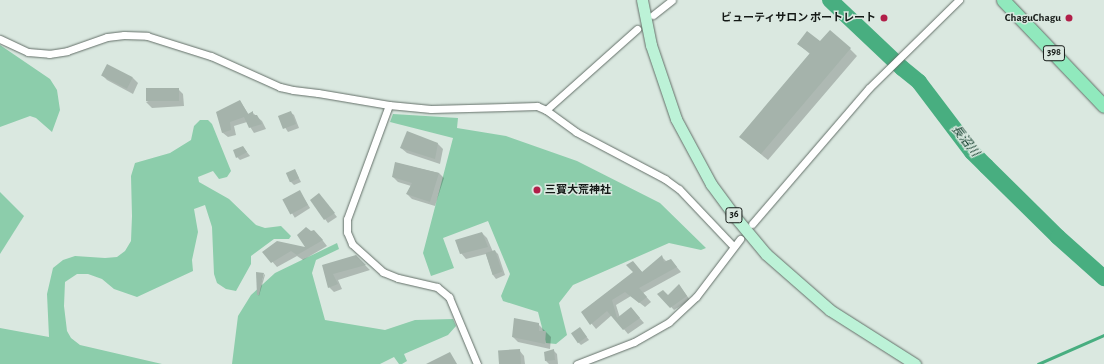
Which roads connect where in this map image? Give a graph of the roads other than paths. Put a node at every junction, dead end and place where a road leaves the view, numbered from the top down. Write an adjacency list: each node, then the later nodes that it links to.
1 (642, 0): 16 (main road, 36)
2 (672, 0): 5 (street)
3 (960, 0): 11 (street)
4 (1003, 0): 9 (highway, 398)
5 (653, 15)
6 (637, 29): 10 (street)
7 (0, 39): 8 (street)
8 (389, 105): 10 (street); 14 (street)
9 (1104, 106)
10 (546, 110): 13 (street)
11 (752, 224)
12 (740, 239): 13 (street)
13 (733, 246): 15 (street)
14 (476, 364)
15 (577, 364)
16 (915, 364)

